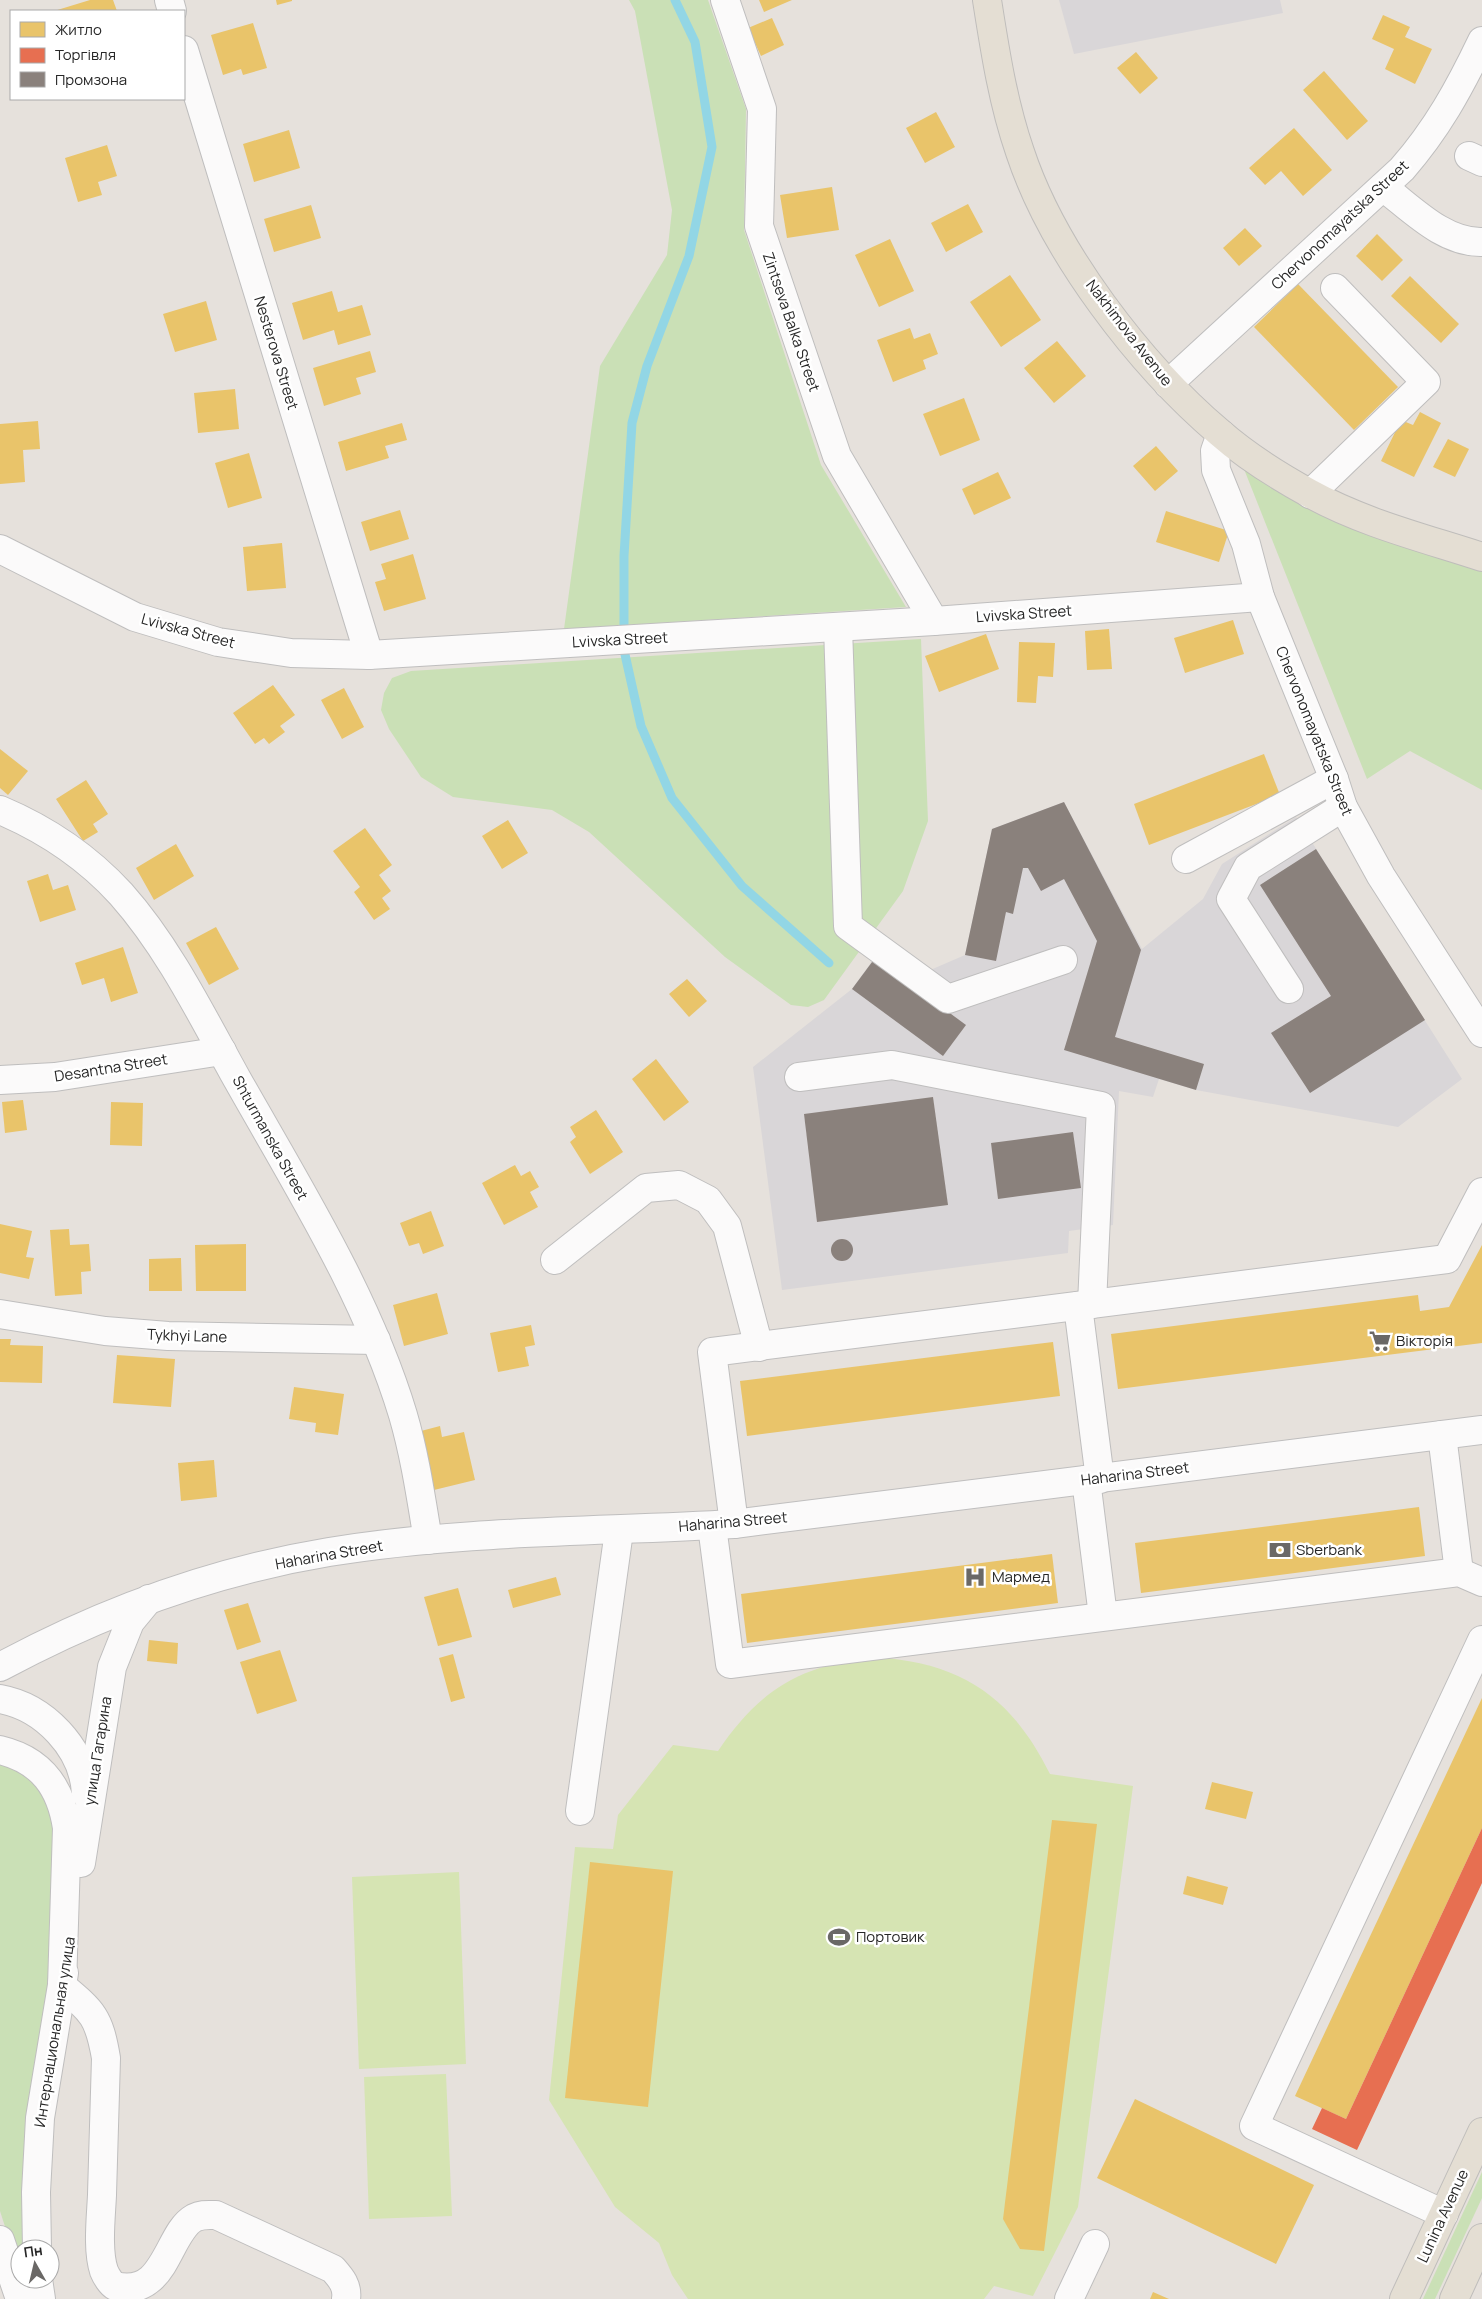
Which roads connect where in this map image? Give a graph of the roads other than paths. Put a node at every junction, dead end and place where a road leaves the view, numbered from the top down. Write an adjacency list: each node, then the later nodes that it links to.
1 (725, 0): 14 (street, Zintseva Balka Street)
2 (987, 0): 8 (main road, Nakhimova Avenue)
3 (1482, 41): 5 (street, Chervonomayatska Street)
4 (185, 53): 16 (street, Nesterova Street)
5 (1383, 187): 6 (street); 8 (street, Chervonomayatska Street)
6 (1482, 242)
7 (1335, 288): 10 (street)
8 (1168, 384): 9 (main road, Nakhimova Avenue)
9 (1220, 434): 10 (main road, Nakhimova Avenue); 13 (street, Chervonomayatska Street)
10 (1310, 494): 12 (main road, Nakhimova Avenue)
11 (0, 549): 16 (street, Lvivska Street)
12 (1482, 556)
13 (1260, 597): 14 (street, Lvivska Street); 17 (street, Chervonomayatska Street)
14 (934, 621): 15 (street, Lvivska Street)
15 (838, 627): 16 (street, Lvivska Street); 21 (street)
16 (369, 656)
17 (1334, 779): 18 (street, Chervonomayatska Street); 20 (street)
18 (1343, 808): 22 (street); 23 (street, Chervonomayatska Street)
19 (0, 810): 24 (street, Shturmanska Street)
20 (1186, 859)
21 (1062, 960)
22 (1288, 990)
23 (1482, 1033)
24 (222, 1051): 26 (street, Desantna Street); 31 (street, Shturmanska Street)
25 (799, 1077): 29 (street)
26 (0, 1080)
27 (1482, 1192): 29 (street)
28 (555, 1260): 32 (street)
29 (1085, 1305): 32 (street); 35 (street)
30 (0, 1314): 31 (street, Tykhyi Lane)
31 (376, 1340): 38 (street, Shturmanska Street)
32 (759, 1347): 36 (street)
33 (1482, 1430): 34 (street, Haharina Street)
34 (1442, 1435): 35 (street, Haharina Street); 39 (street)
35 (1093, 1480): 36 (street, Haharina Street); 41 (street)
36 (723, 1525): 37 (street, Haharina Street); 41 (street)
37 (619, 1531): 38 (street, Haharina Street); 46 (street)
38 (428, 1540): 40 (street, Haharina Street)
39 (1470, 1577): 41 (street)
40 (150, 1599): 43 (street, Haharina Street); 47 (street, улица Гагарина)
41 (1103, 1616)
42 (1482, 1640): 50 (street)
43 (0, 1667)
44 (0, 1699): 47 (street, улица Гагарина)
45 (0, 1750): 48 (street)
46 (580, 1811)
47 (88, 1815): 48 (street, Интернациональная улица)
48 (62, 1986): 52 (street, Интернациональная улица); 56 (street)
49 (1482, 2132): 50 (main road, Lunina Avenue)
50 (1444, 2214): 58 (main road, Lunina Avenue)
51 (1482, 2238): 59 (main road)
52 (37, 2239)
53 (0, 2240): 55 (street)
54 (1095, 2244): 57 (street)
55 (20, 2299)
56 (346, 2299)
57 (1069, 2299)
58 (1404, 2299)
59 (1454, 2299)

